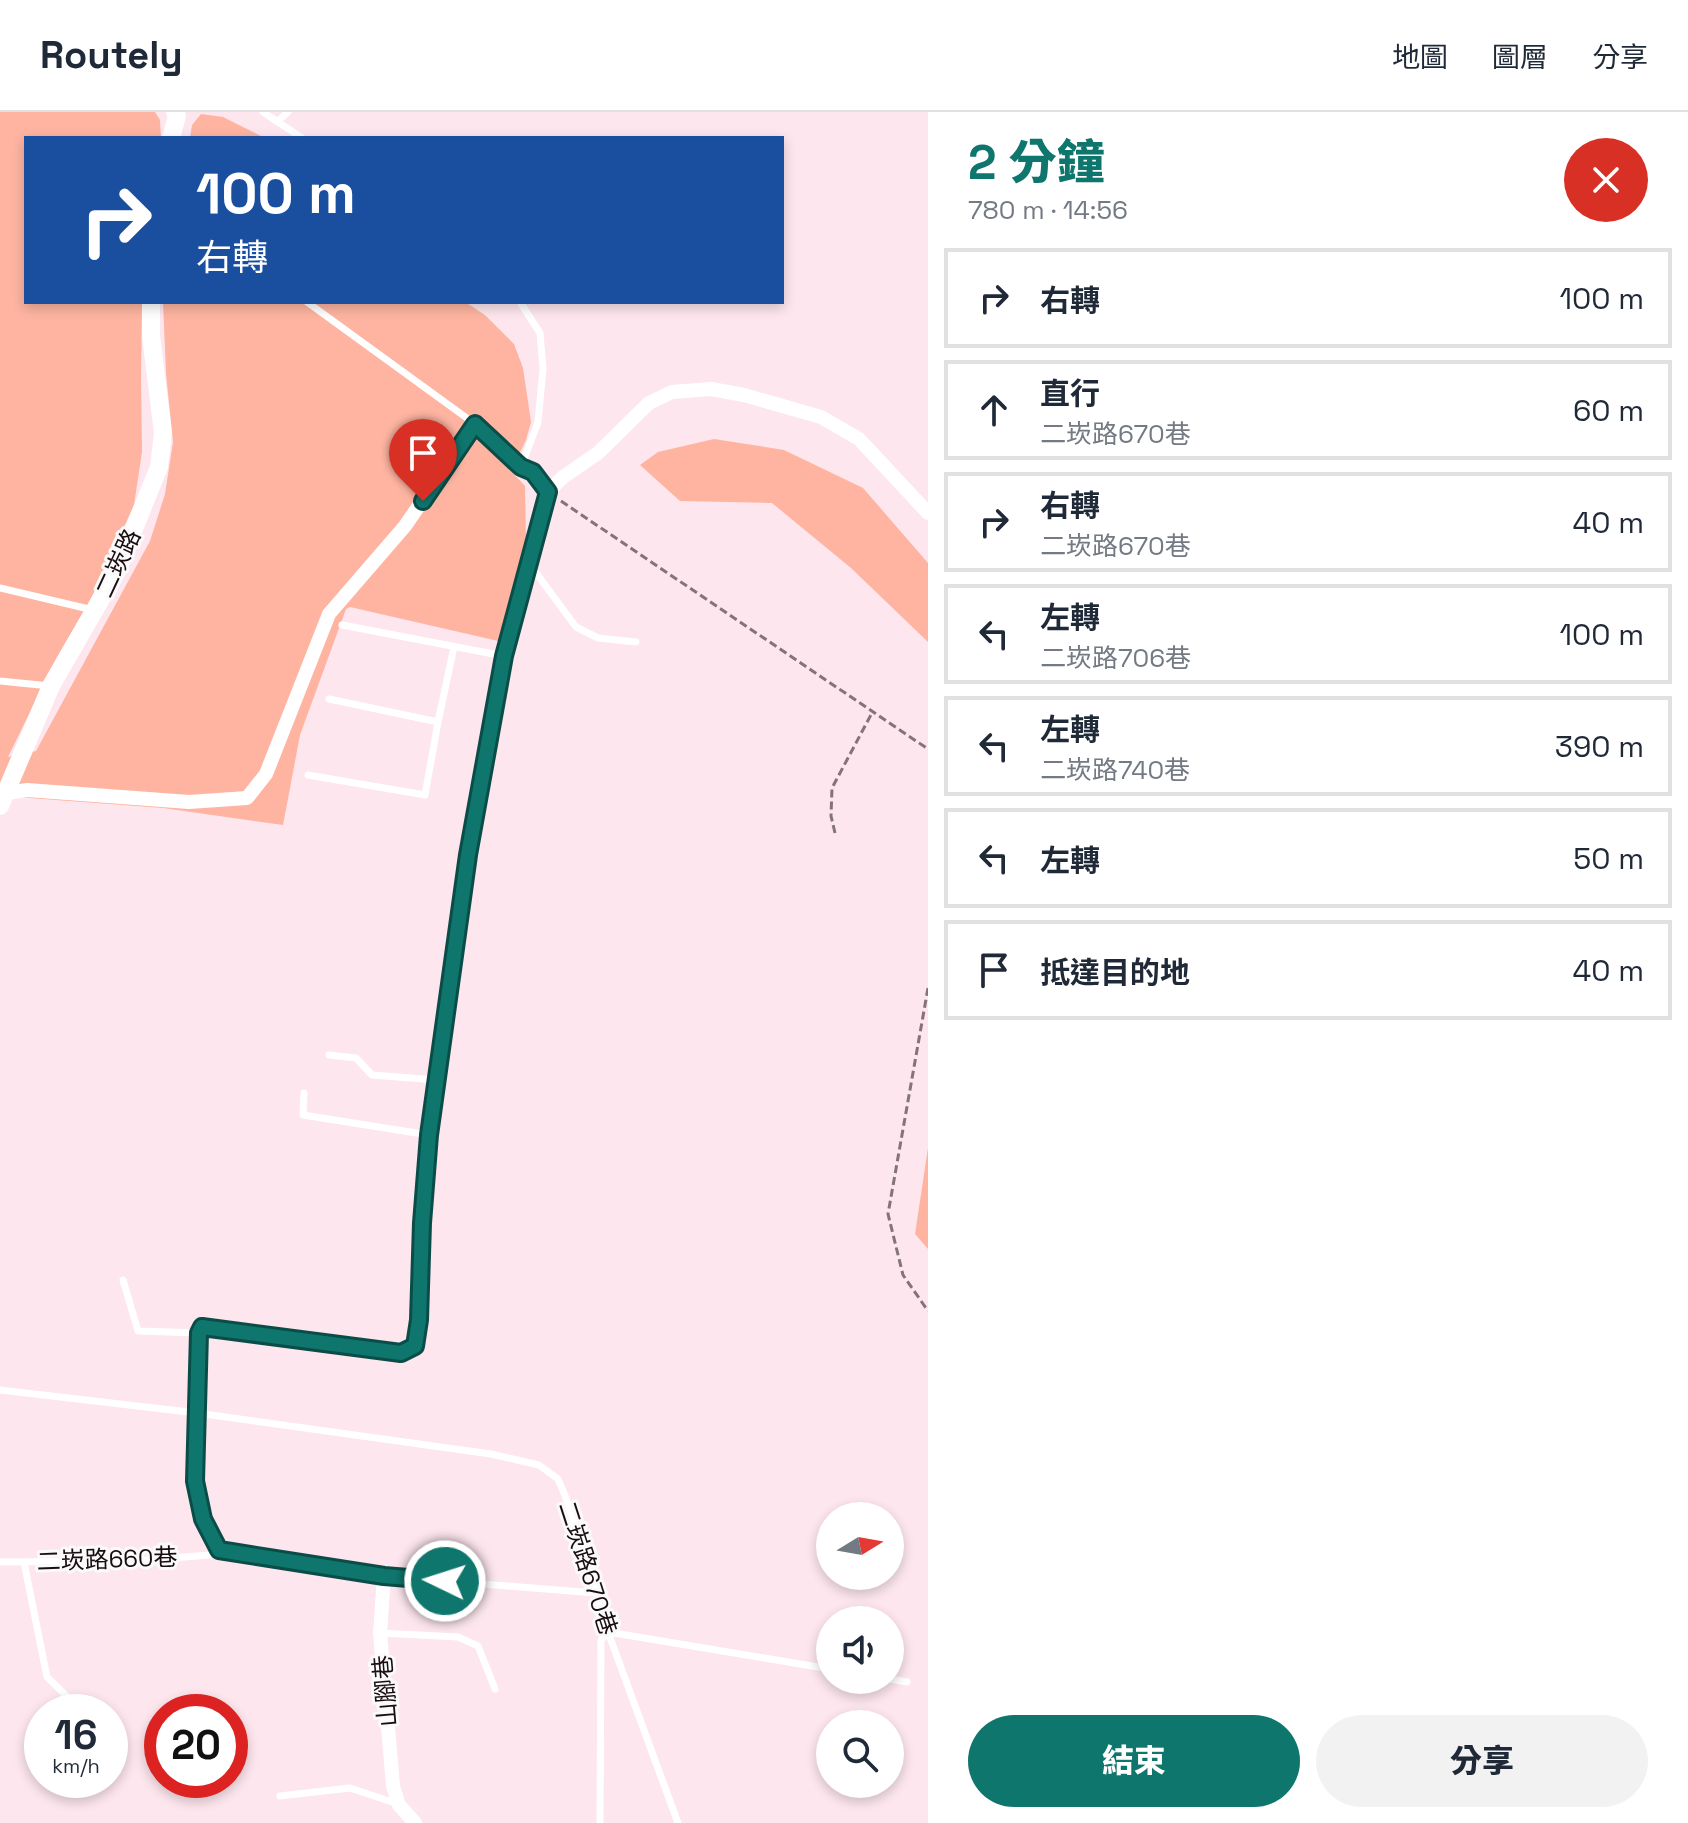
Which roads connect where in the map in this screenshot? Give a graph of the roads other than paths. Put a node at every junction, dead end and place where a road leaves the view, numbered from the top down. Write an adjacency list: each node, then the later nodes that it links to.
1 (175, 112): 5 (street)
2 (263, 112): 4 (lane)
3 (288, 112): 4 (lane)
4 (278, 121): 6 (lane)
5 (172, 136)
6 (299, 136)
7 (151, 304): 16 (street, 二崁路)
8 (310, 304): 10 (lane)
9 (521, 304): 11 (lane)
10 (475, 424): 11 (lane); 26 (street)
11 (521, 467): 12 (lane)
12 (548, 492): 13 (street); 14 (lane)
13 (928, 513)
14 (528, 562): 18 (lane); 20 (lane)
15 (0, 588): 16 (lane)
16 (95, 611): 22 (street, 二崁路)
17 (342, 625): 19 (lane)
18 (636, 642)
19 (454, 647): 20 (lane); 24 (lane)
20 (504, 656): 29 (lane)
21 (0, 681): 22 (lane)
22 (51, 686): 27 (street, 二崁路)
23 (329, 699): 24 (lane)
24 (438, 722): 25 (lane)
25 (308, 775)
26 (0, 794)
27 (0, 806)
28 (329, 1055): 29 (lane)
29 (436, 1080): 31 (lane)
30 (304, 1093): 31 (lane)
31 (429, 1135): 33 (lane)
32 (123, 1280): 33 (lane)
33 (199, 1333): 35 (lane)
34 (0, 1390): 35 (lane, 二崁路670巷)
35 (197, 1413): 36 (street); 40 (lane, 二崁路670巷)
36 (219, 1550): 38 (lane, 二崁路660巷); 39 (lane, 二崁路660巷)
37 (0, 1562): 38 (lane, 二崁路660巷)
38 (24, 1562): 47 (lane)
39 (384, 1576): 40 (lane, 二崁路660巷); 42 (street, 山腳巷)
40 (595, 1593): 41 (lane, 二崁路670巷)
41 (608, 1632): 43 (lane); 51 (lane); 52 (lane, 二崁路670巷)
42 (380, 1633): 46 (lane); 49 (street, 山腳巷)
43 (816, 1667)
44 (904, 1681): 45 (lane)
45 (907, 1682)
46 (495, 1689)
47 (64, 1694)
48 (280, 1796): 49 (lane)
49 (399, 1805): 50 (street)
50 (415, 1823)
51 (600, 1823)
52 (678, 1823)

